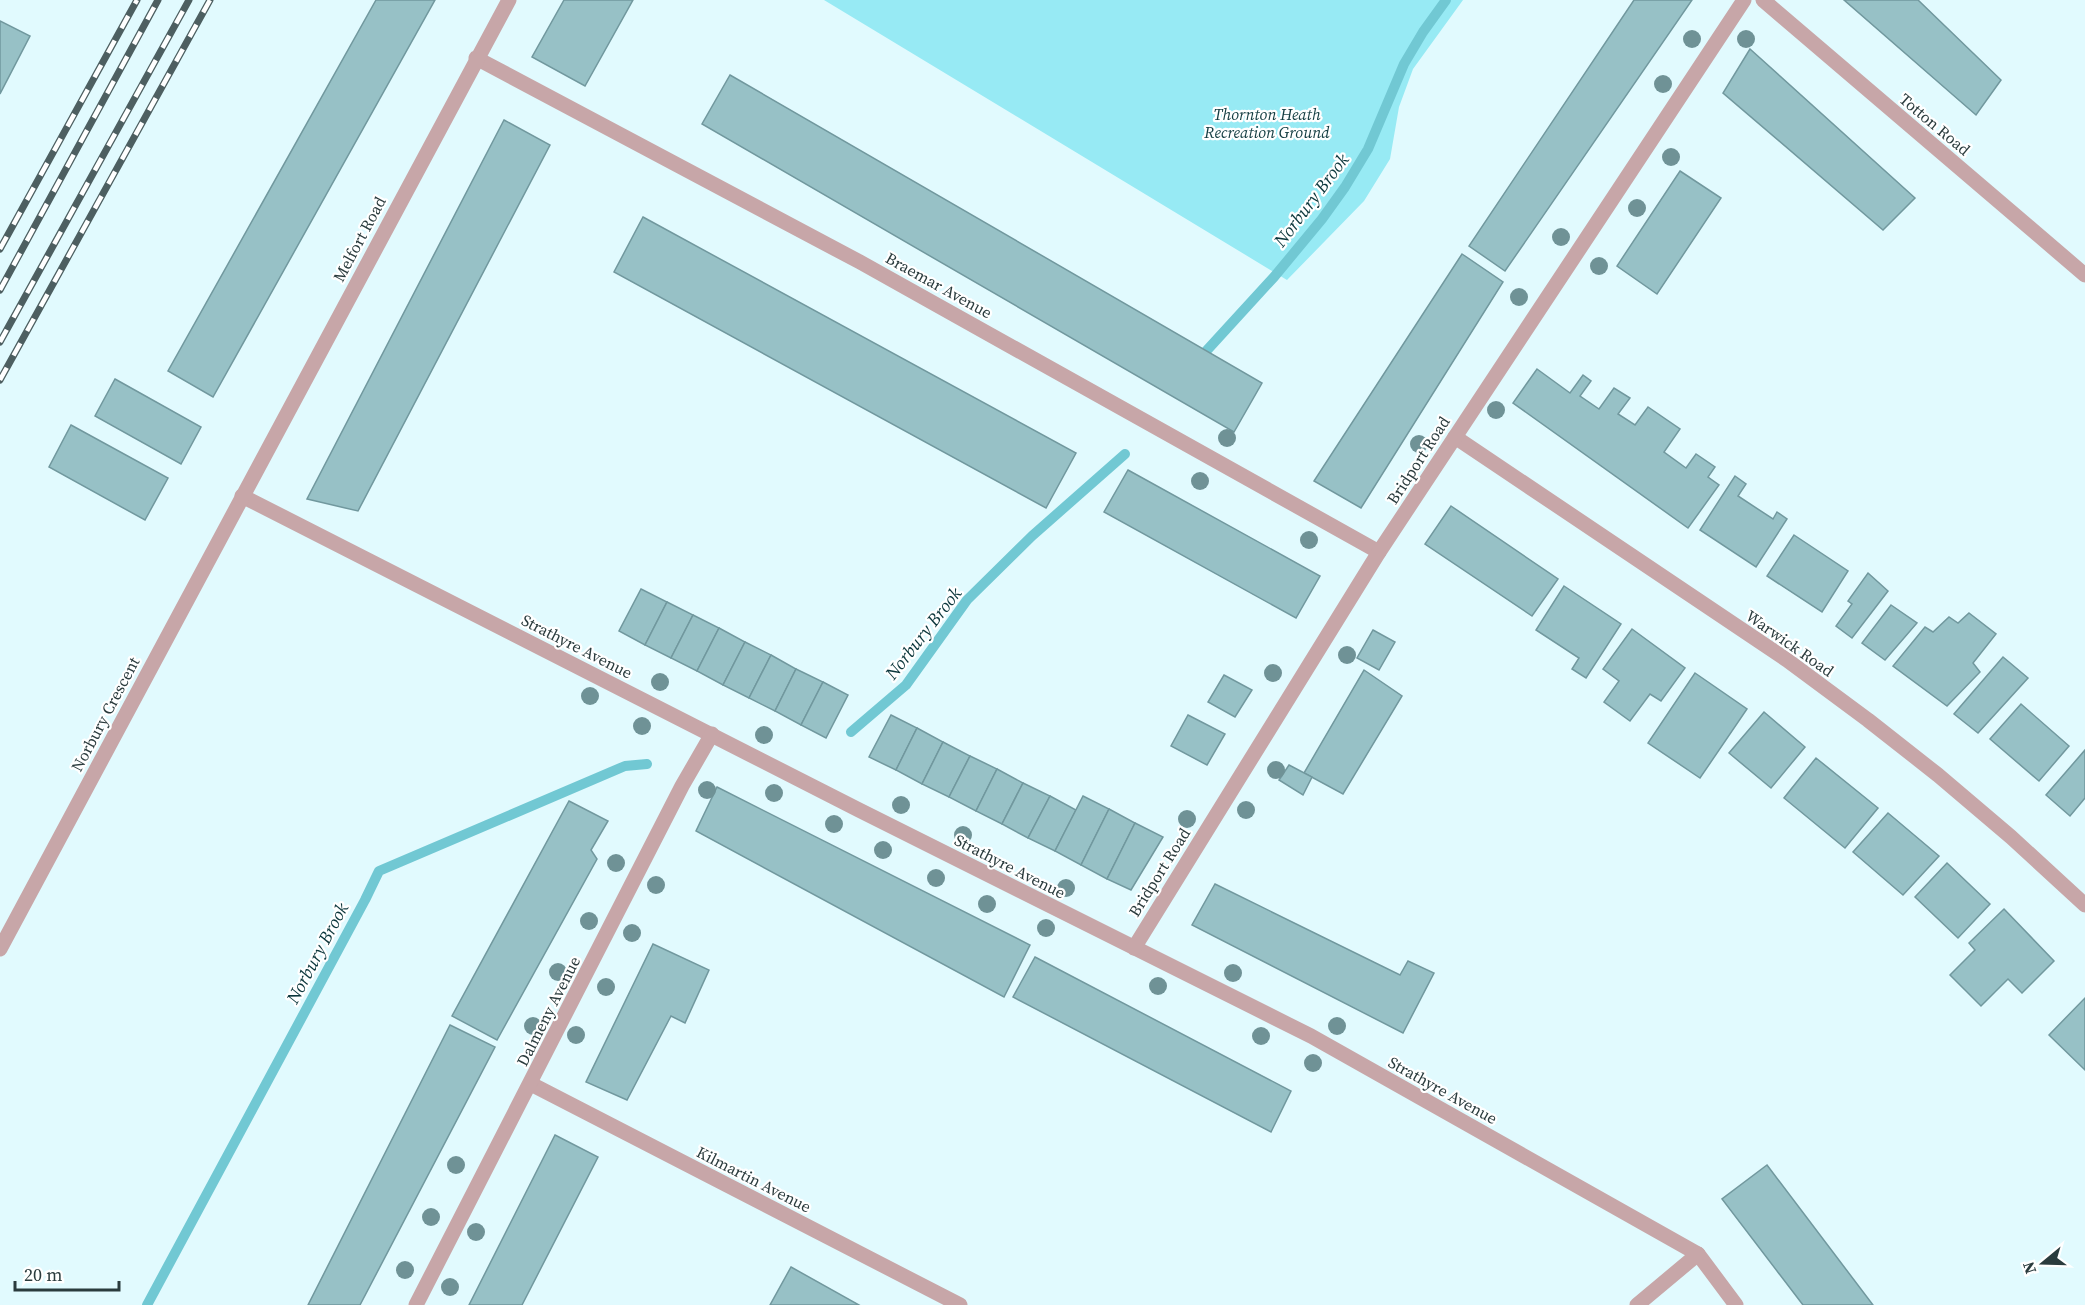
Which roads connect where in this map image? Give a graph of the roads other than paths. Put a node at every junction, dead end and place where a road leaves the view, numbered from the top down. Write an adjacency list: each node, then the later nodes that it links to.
1 (509, 0): 4 (street, Melfort Road)
2 (1744, 0): 6 (street, Bridport Road)
3 (1762, 0): 5 (street, Totton Road)
4 (476, 57): 7 (street, Melfort Road); 8 (street, Braemar Avenue)
5 (2085, 275)
6 (1455, 437): 8 (street, Bridport Road); 10 (street, Warwick Road)
7 (242, 496): 9 (street, Strathyre Avenue); 12 (street, Norbury Crescent)
8 (1379, 552): 11 (street, Bridport Road)
9 (712, 734): 11 (street, Strathyre Avenue); 13 (street, Dalmeny Avenue)
10 (2085, 905)
11 (1134, 948): 14 (street, Strathyre Avenue)
12 (0, 949)
13 (531, 1084): 15 (street, Dalmeny Avenue); 16 (street, Kilmartin Avenue)
14 (1698, 1254): 17 (street); 18 (street, Strathyre Avenue)
15 (416, 1305)
16 (960, 1305)
17 (1637, 1305)
18 (1736, 1305)

